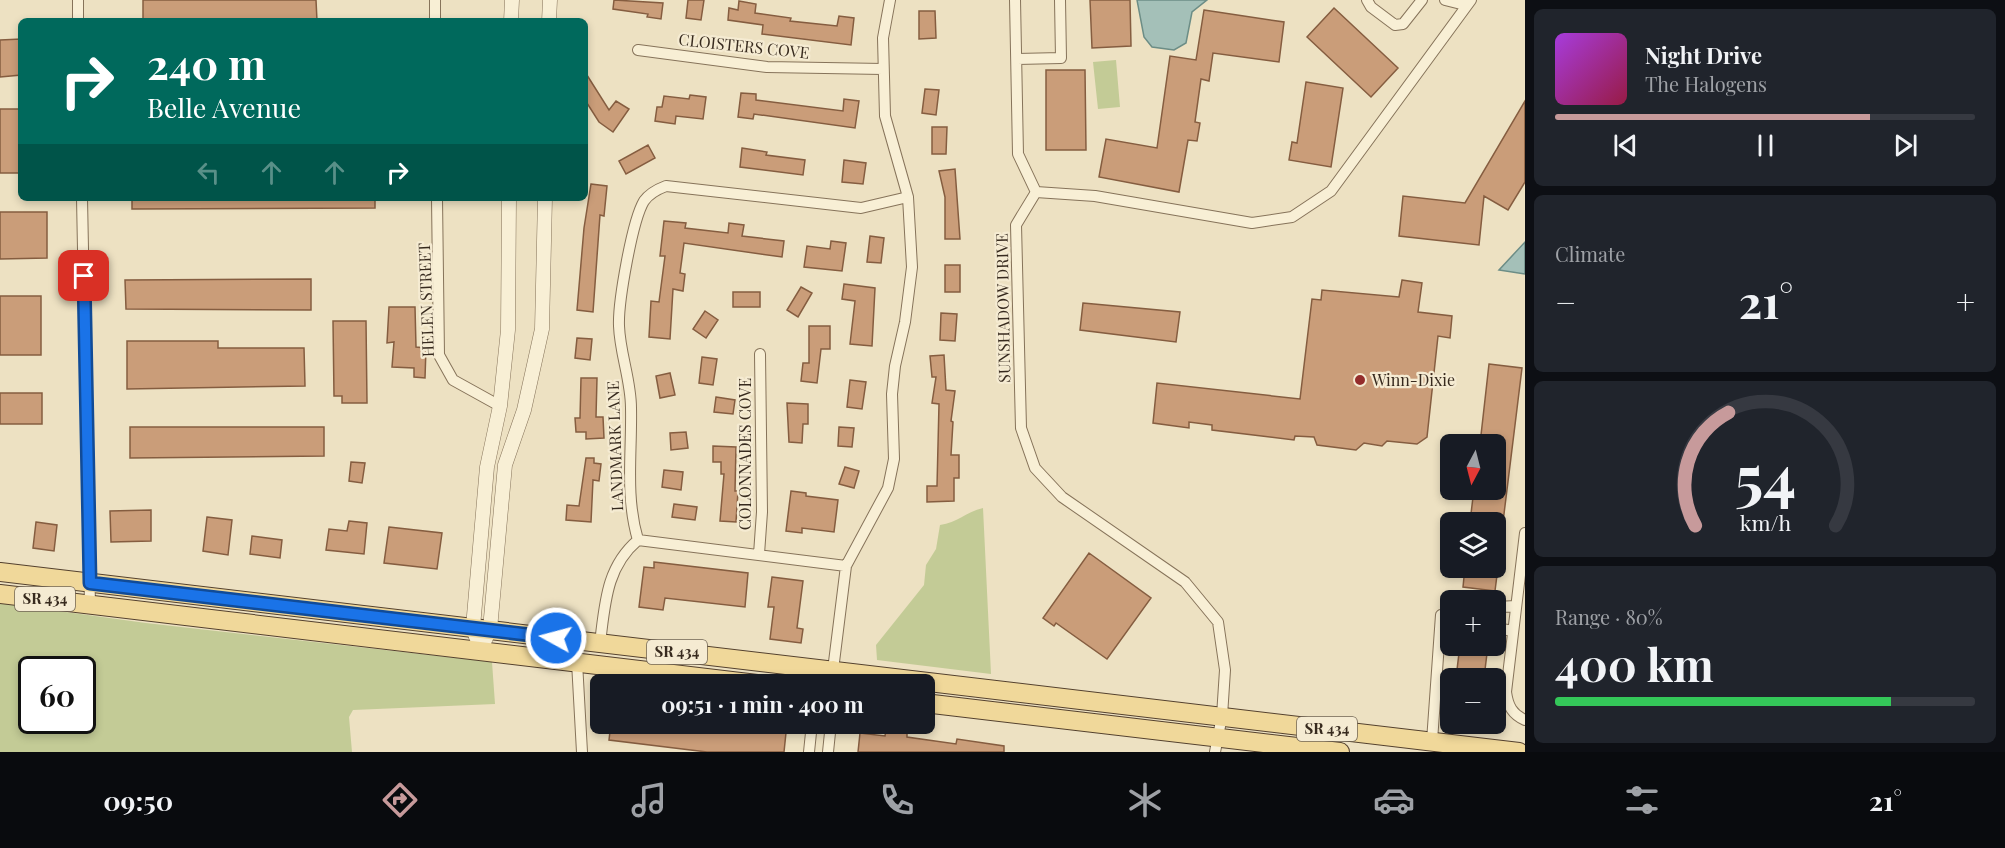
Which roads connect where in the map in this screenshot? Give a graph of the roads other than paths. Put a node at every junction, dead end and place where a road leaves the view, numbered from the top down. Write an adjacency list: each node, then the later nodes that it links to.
1 (78, 0): 12 (street)
2 (435, 0): 13 (street)
3 (512, 0): 14 (street)
4 (550, 0): 15 (street)
5 (890, 0): 18 (street)
6 (1015, 0): 17 (street)
7 (1060, 0): 17 (street)
8 (1367, 0): 9 (street)
9 (1422, 0)
10 (1445, 0): 11 (street)
11 (1468, 3): 19 (street)
12 (78, 18)
13 (435, 18)
14 (511, 18)
15 (549, 18)
16 (638, 50): 18 (street, CLOISTERS COVE)
17 (1017, 59): 19 (street)
18 (884, 69): 20 (street)
19 (1036, 192): 51 (street, SUNSHADOW DRIVE)
20 (908, 197): 28 (street, LANDMARK LANE); 30 (street)
21 (82, 201): 32 (street)
22 (437, 201): 26 (street, HELEN STREET)
23 (509, 201): 26 (street)
24 (545, 201): 39 (street)
25 (760, 354): 29 (street, COLONNADES COVE)
26 (500, 406): 39 (street)
27 (1525, 533): 37 (street)
28 (638, 540): 29 (street); 42 (street)
29 (759, 554): 30 (street)
30 (846, 566): 48 (street)
31 (0, 572): 32 (main road, SR 434)
32 (90, 583): 34 (main road, SR 434); 35 (street)
33 (0, 594): 35 (main road, SR 434)
34 (205, 596): 38 (main road); 39 (main road, SR 434)
35 (90, 605): 38 (main road, SR 434)
36 (1506, 606): 37 (street)
37 (1516, 606): 41 (street)
38 (157, 613): 43 (main road, SR 434)
39 (482, 628): 42 (main road, SR 434); 43 (street)
40 (1506, 630): 41 (street)
41 (1513, 631): 52 (street)
42 (600, 643): 47 (main road, SR 434)
43 (480, 651): 45 (main road, SR 434)
44 (1442, 656): 55 (street)
45 (577, 662): 46 (main road, SR 434); 59 (street)
46 (675, 674)
47 (812, 674)
48 (832, 674)
49 (935, 683): 51 (main road, SR 434)
50 (935, 705): 56 (main road, SR 434)
51 (1222, 717): 55 (main road, SR 434); 56 (street, SUNSHADOW DRIVE)
52 (1525, 720)
53 (811, 734): 57 (street)
54 (830, 734): 58 (street)
55 (1432, 741): 61 (main road, SR 434)
56 (1217, 745): 60 (main road, SR 434)
57 (809, 749): 58 (street)
58 (828, 750)
59 (582, 752)
60 (1340, 752)
61 (1519, 752)

